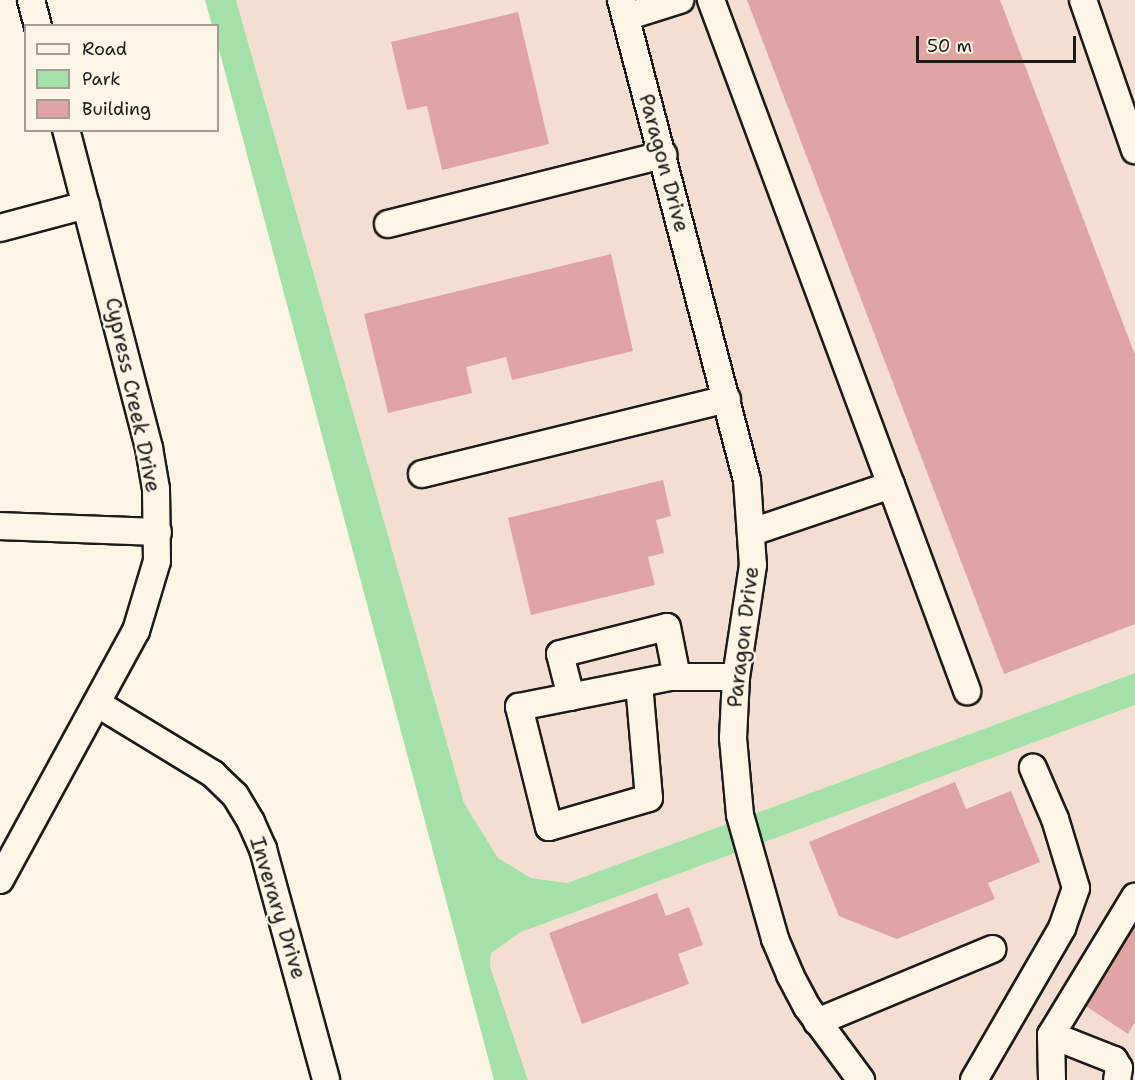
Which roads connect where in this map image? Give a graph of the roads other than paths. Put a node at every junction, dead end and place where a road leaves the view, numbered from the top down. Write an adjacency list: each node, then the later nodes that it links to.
1 (31, 0): 6 (street)
2 (680, 0): 5 (street)
3 (711, 0): 15 (street)
4 (1083, 0): 8 (street)
5 (623, 9): 9 (street, Paragon Drive)
6 (37, 24)
7 (67, 132): 10 (street, Cypress Creek Drive)
8 (1135, 150)
9 (663, 155): 11 (street); 13 (street, Paragon Drive)
10 (86, 205): 12 (street); 17 (street, Cypress Creek Drive)
11 (388, 224)
12 (0, 228)
13 (727, 399): 14 (street); 18 (street, Paragon Drive)
14 (422, 474)
15 (891, 485): 18 (street); 22 (street)
16 (0, 525): 17 (street)
17 (158, 532): 24 (street, Cypress Creek Drive)
18 (752, 532): 19 (street, Paragon Drive)
19 (736, 677): 20 (street); 29 (street, Paragon Drive)
20 (677, 678): 21 (street); 23 (street)
21 (639, 684): 23 (street); 23 (street)
22 (967, 691)
23 (570, 697)
24 (98, 704): 26 (street, Cypress Creek Drive); 31 (street, Inverary Drive)
25 (1032, 768): 33 (street)
26 (0, 880)
27 (1135, 897): 30 (street)
28 (992, 949): 29 (street)
29 (817, 1022): 32 (street, Paragon Drive)
30 (1051, 1035): 34 (street); 35 (street)
31 (326, 1080)
32 (861, 1080)
33 (974, 1080)
34 (1052, 1080)
35 (1117, 1080)

